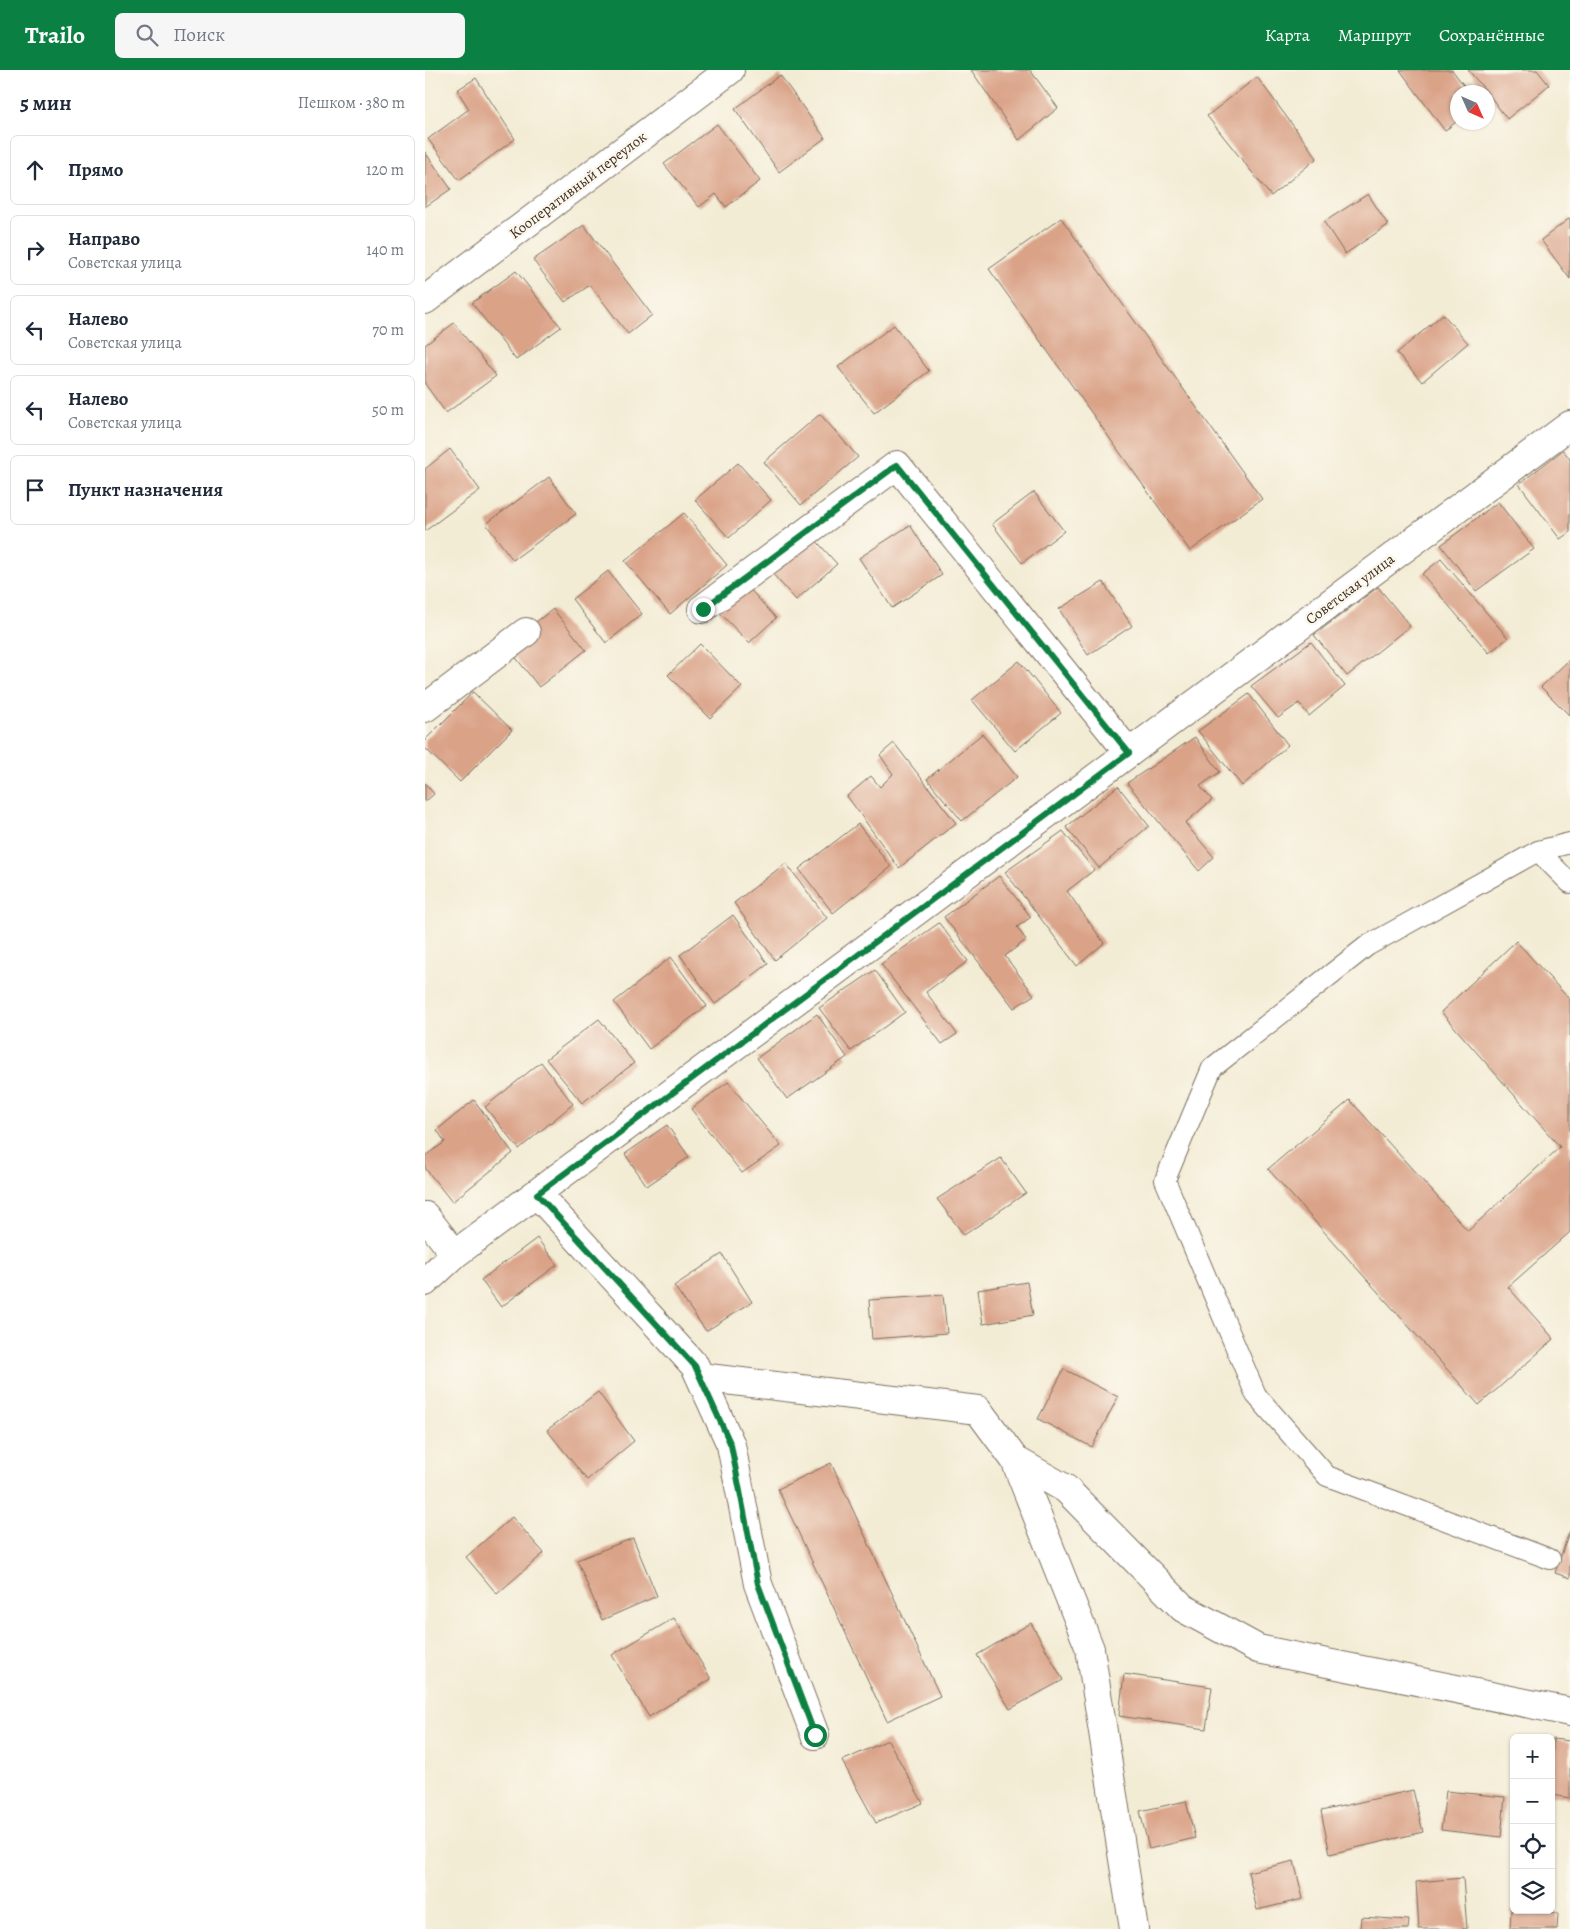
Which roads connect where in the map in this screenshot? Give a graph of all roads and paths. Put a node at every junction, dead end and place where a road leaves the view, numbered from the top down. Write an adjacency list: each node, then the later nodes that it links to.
1 (730, 70): 2 (street, Кооперативный переулок)
2 (425, 300)
3 (1570, 425): 7 (street, Советская улица)
4 (703, 609): 7 (street)
5 (526, 632): 6 (street)
6 (425, 708)
7 (1129, 753): 11 (street, Советская улица)
8 (1570, 842): 9 (lane)
9 (1538, 851): 10 (lane); 17 (lane)
10 (1570, 883)
11 (537, 1194): 13 (street, Советская улица); 15 (street)
12 (425, 1216): 13 (street)
13 (455, 1254): 14 (street, Советская улица)
14 (425, 1282)
15 (700, 1377): 16 (street); 19 (street)
16 (1015, 1460): 18 (street); 20 (street)
17 (1550, 1559)
18 (1570, 1712)
19 (815, 1735)
20 (1134, 1929)

